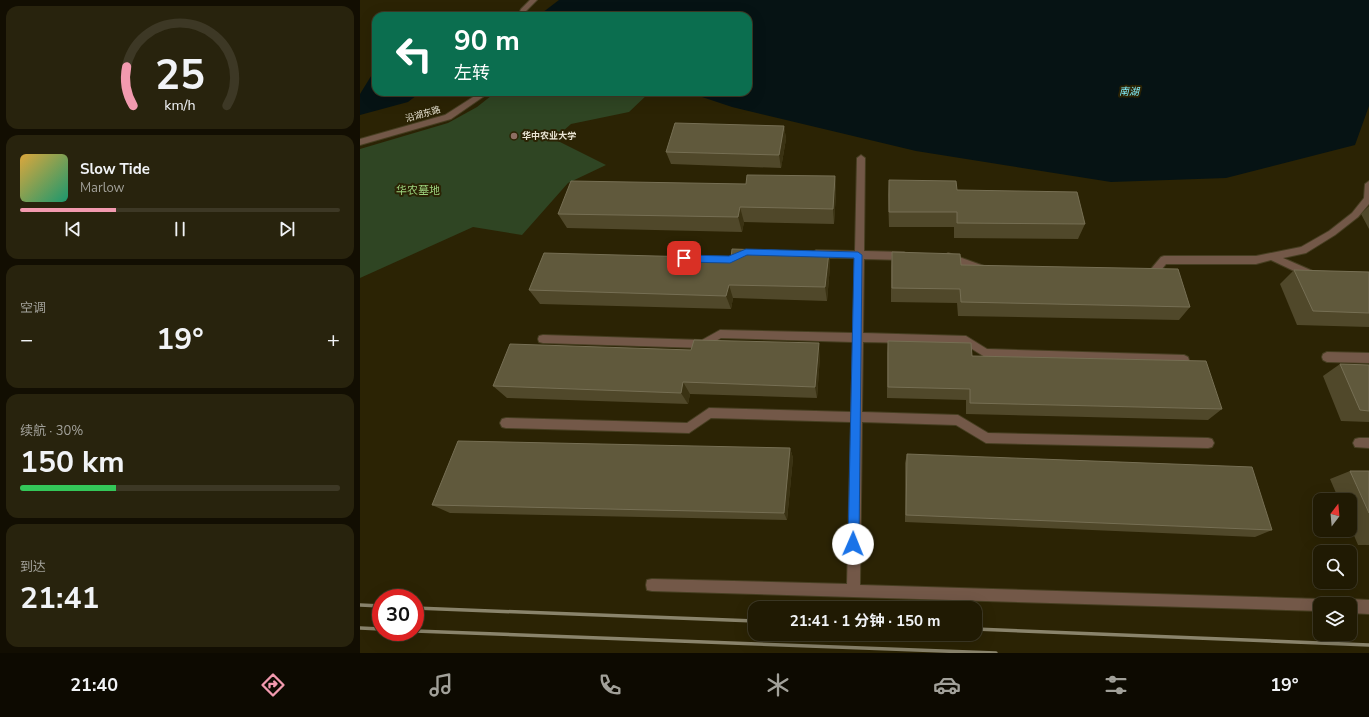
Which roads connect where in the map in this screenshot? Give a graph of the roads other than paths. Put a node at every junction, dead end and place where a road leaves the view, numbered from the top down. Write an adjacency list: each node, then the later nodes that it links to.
1 (534, 0): 2 (street)
2 (522, 12)
3 (480, 96): 4 (street, 沿湖东路)
4 (360, 142)
5 (861, 158): 9 (street)
6 (1369, 184): 7 (street)
7 (1368, 199): 12 (street)
8 (806, 254): 9 (street)
9 (858, 255): 10 (street); 16 (street)
10 (911, 256)
11 (942, 257): 13 (street)
12 (1272, 257): 14 (street); 15 (street)
13 (991, 269)
14 (1138, 272)
15 (1325, 276)
16 (857, 337): 17 (street); 20 (street); 21 (street)
17 (542, 339)
18 (1327, 357): 19 (street)
19 (1369, 358)
20 (1184, 360)
21 (856, 416): 22 (street); 23 (street); 25 (street)
22 (506, 422)
23 (1208, 443)
24 (652, 585): 25 (street)
25 (853, 592): 26 (street)
26 (1313, 606)
27 (1357, 606): 28 (street)
28 (1369, 607)

